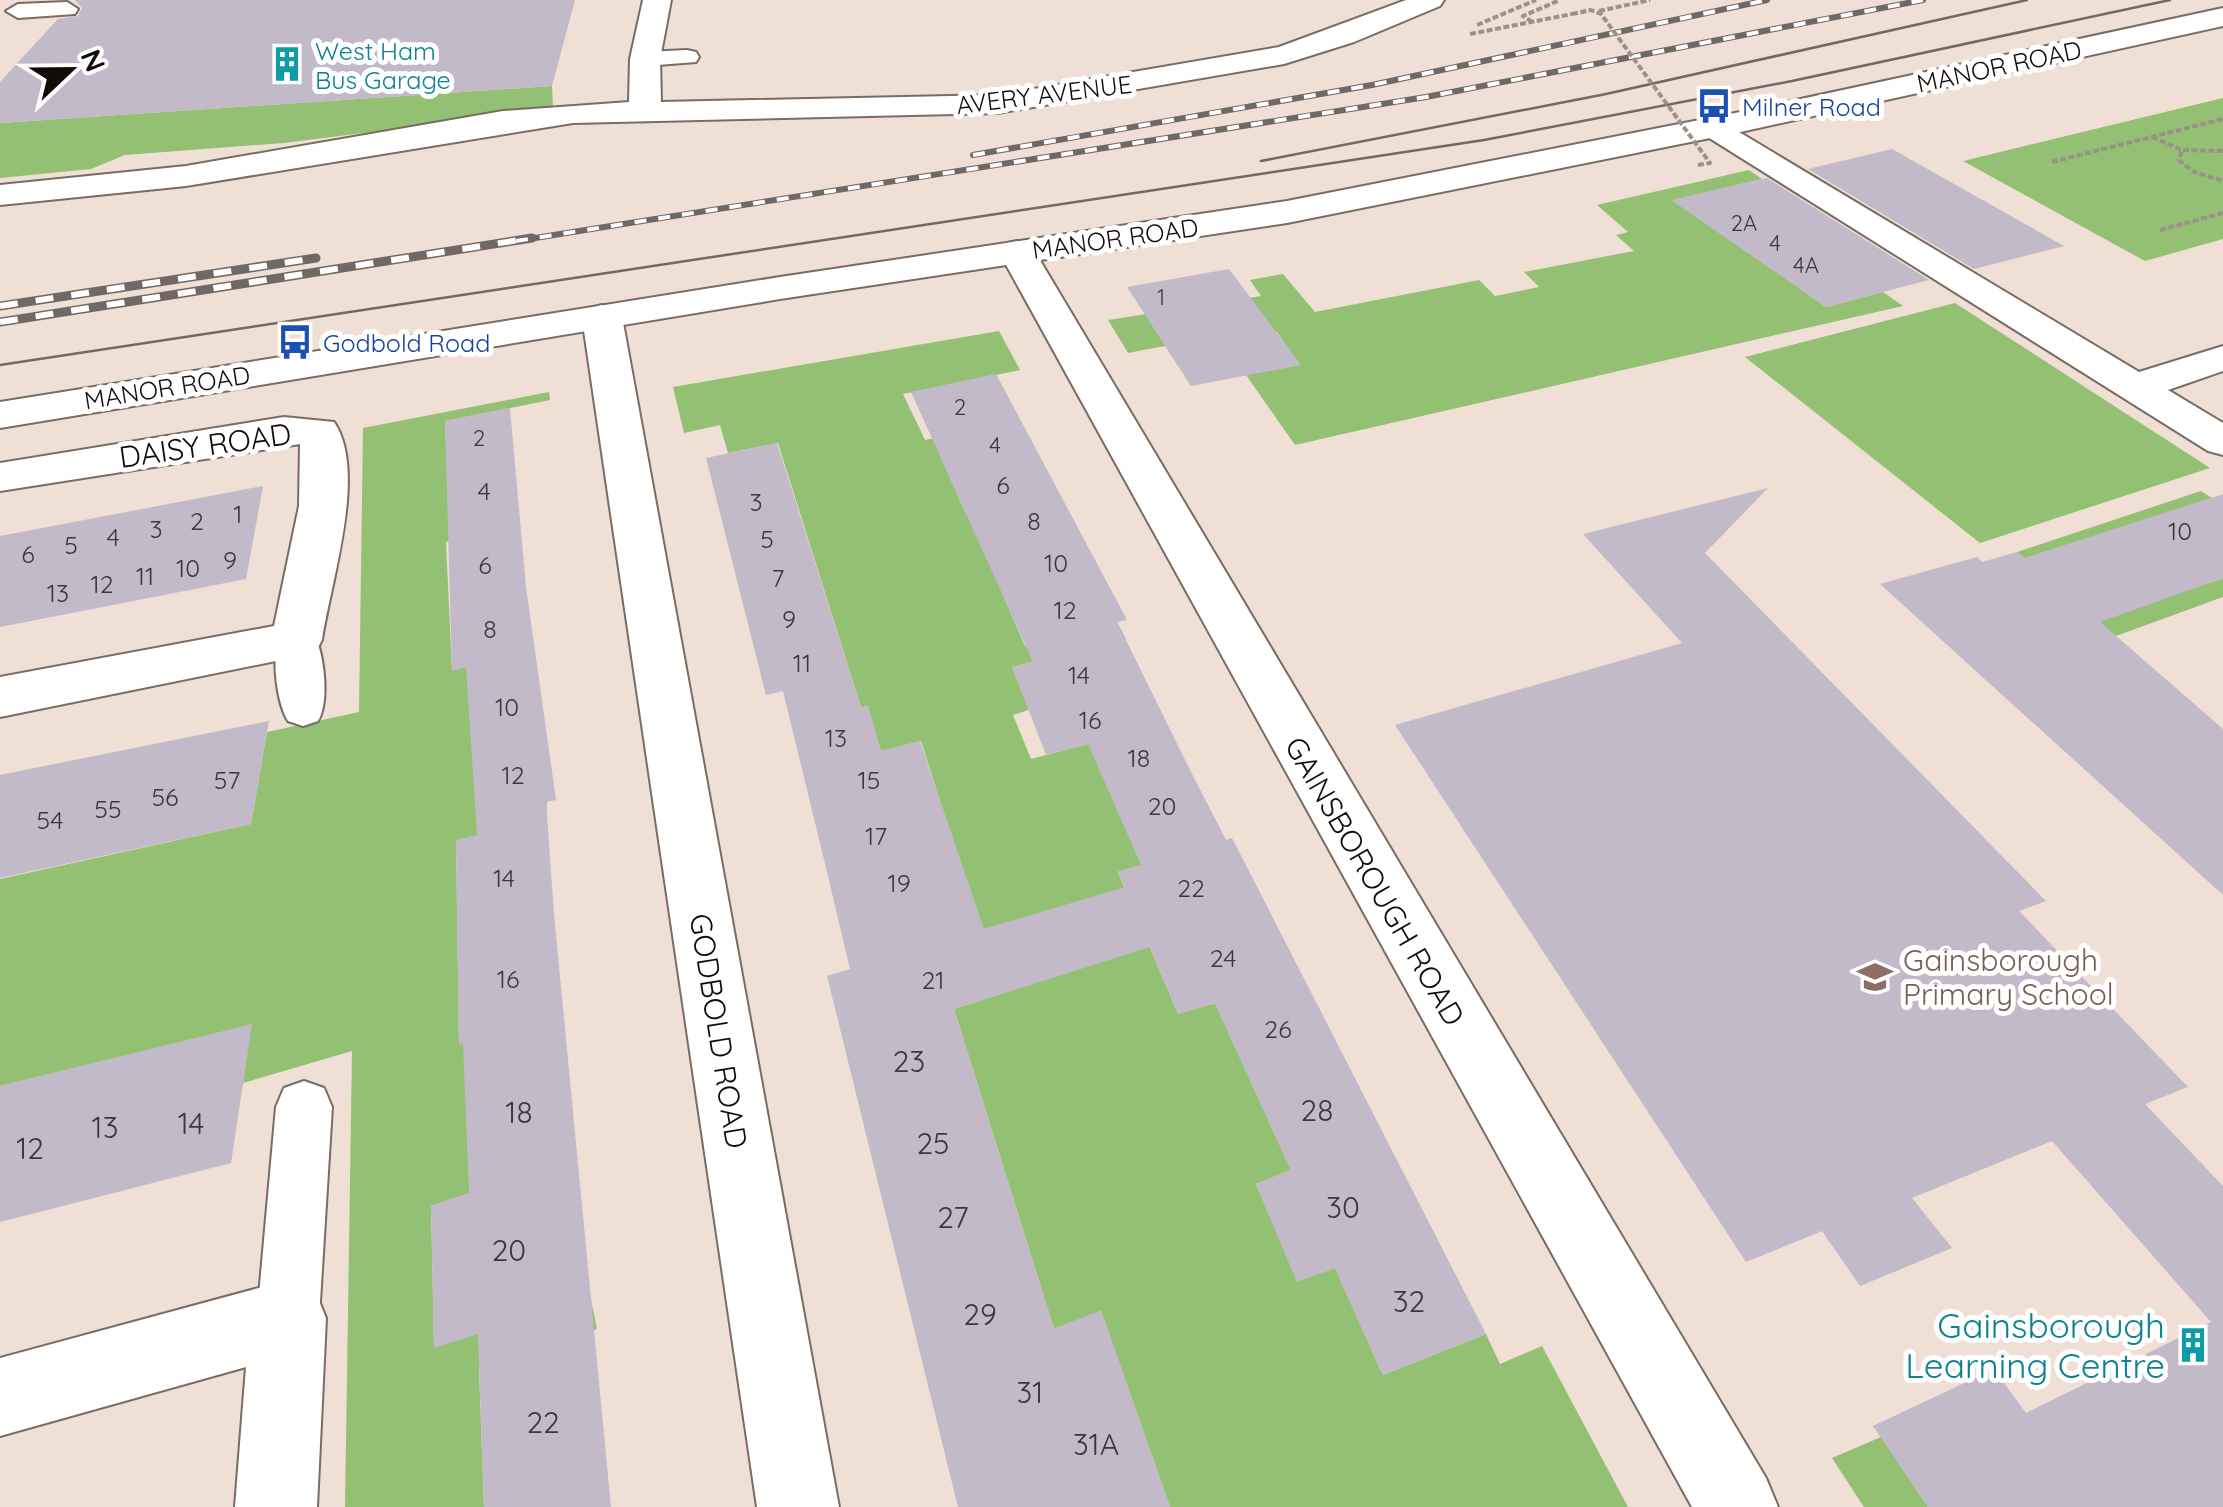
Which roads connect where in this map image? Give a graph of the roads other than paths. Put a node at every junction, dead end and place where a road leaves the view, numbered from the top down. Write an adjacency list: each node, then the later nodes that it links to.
1 (657, 0): 8 (street)
2 (1430, 0): 9 (street, AVERY AVENUE)
3 (24, 6): 4 (lane); 6 (lane)
4 (67, 9)
5 (2223, 17): 10 (street, MANOR ROAD)
6 (0, 29)
7 (688, 57): 8 (lane)
8 (646, 59): 9 (street)
9 (645, 108): 11 (street, AVERY AVENUE)
10 (1714, 127): 12 (street, MANOR ROAD); 15 (street)
11 (0, 194)
12 (1017, 252): 13 (street, MANOR ROAD); 27 (street, GAINSBOROUGH ROAD)
13 (602, 318): 16 (street, MANOR ROAD); 26 (street, GODBOLD ROAD)
14 (2223, 358): 15 (street)
15 (2135, 387): 17 (street)
16 (0, 415)
17 (2223, 442)
18 (0, 477): 19 (street, DAISY ROAD)
19 (296, 640): 20 (street); 21 (lane)
20 (0, 697)
21 (303, 710)
22 (304, 1108): 23 (lane)
23 (288, 1318): 24 (street); 25 (street)
24 (0, 1397)
25 (276, 1507)
26 (798, 1507)
27 (1737, 1507)

